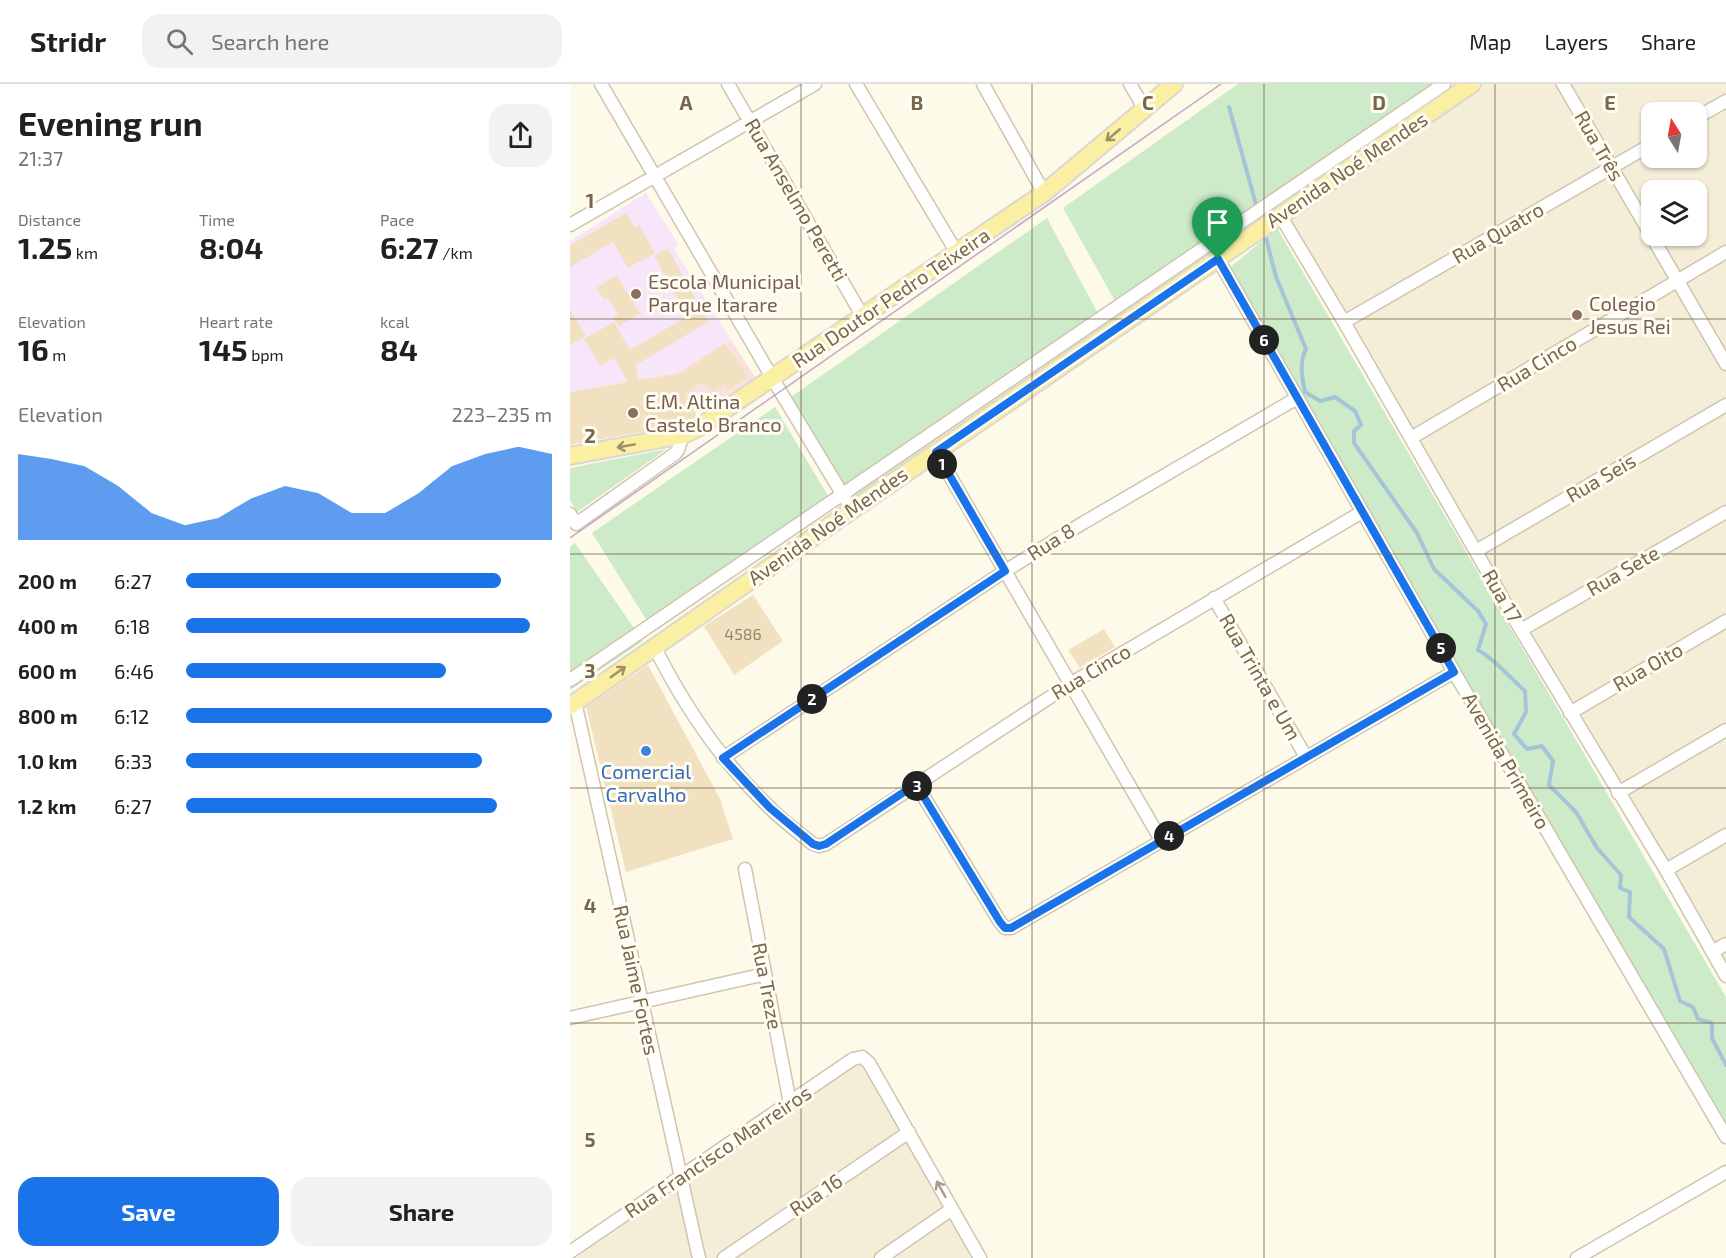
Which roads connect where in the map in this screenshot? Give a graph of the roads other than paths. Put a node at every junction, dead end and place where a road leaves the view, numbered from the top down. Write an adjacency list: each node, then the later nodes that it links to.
1 (601, 84): 17 (street)
2 (728, 84): 14 (street, Rua Anselmo Peretti)
3 (815, 84): 14 (street)
4 (856, 84): 22 (street)
5 (983, 84): 18 (street)
6 (1130, 84): 12 (street)
7 (1174, 84): 12 (main road, Rua Doutor Pedro Teixeira)
8 (1444, 84): 35 (street)
9 (1472, 84): 19 (main road, Avenida Noé Mendes)
10 (1563, 84): 16 (street, Rua Três)
11 (1726, 101): 13 (street)
12 (1144, 108): 18 (main road, Rua Doutor Pedro Teixeira, one-way to 18)
13 (1707, 112)
14 (749, 121): 17 (street); 25 (street, Rua Anselmo Peretti)
15 (1641, 150): 16 (street, Rua Quatro)
16 (1611, 167): 24 (street, Rua Três); 26 (street, Rua Quatro)
17 (655, 175): 20 (street); 28 (street)
18 (1044, 193): 22 (main road, Rua Doutor Pedro Teixeira)
19 (1280, 215): 23 (main road, Avenida Noé Mendes); 26 (street, Rua 17)
20 (570, 225)
21 (1726, 252): 24 (street, Rua Cinco)
22 (957, 253): 25 (main road, Rua Doutor Pedro Teixeira)
23 (1218, 259): 29 (street, Avenida Primeiro); 33 (main road, Avenida Noé Mendes)
24 (1677, 281): 27 (street, Rua Três); 32 (street, Rua Cinco)
25 (863, 317): 28 (main road, Rua Doutor Pedro Teixeira)
26 (1344, 322): 32 (street, Rua 17)
27 (1726, 364)
28 (773, 378): 31 (main road, Rua Doutor Pedro Teixeira); 35 (street)
29 (1297, 398): 37 (street, Avenida Primeiro); 41 (street, Rua 8)
30 (1726, 405): 40 (street, Rua Seis)
31 (682, 435): 34 (main road, Rua Doutor Pedro Teixeira, one-way to 34); 39 (street)
32 (1411, 438): 40 (street, Rua 17)
33 (936, 452): 36 (main road, Avenida Noé Mendes); 41 (street)
34 (570, 456)
35 (841, 493): 36 (street); 47 (street)
36 (852, 510): 45 (main road, Avenida Noé Mendes)
37 (1362, 512): 42 (street, Rua Cinco); 46 (street, Avenida Primeiro)
38 (1726, 512): 44 (street, Rua Sete)
39 (573, 519)
40 (1476, 551): 44 (street, Rua 17)
41 (1005, 571): 48 (street); 53 (street, Rua 8)
42 (1214, 598): 48 (street, Rua Cinco); 52 (street, Rua Trinta e Um)
43 (1726, 621): 50 (street, Rua Oito)
44 (1521, 630): 50 (street, Rua 17)
45 (654, 646): 49 (main road, Avenida Noé Mendes, one-way to 45); 53 (street)
46 (1454, 672): 52 (street); 68 (street, Avenida Primeiro)
47 (570, 680)
48 (1070, 684): 54 (street, Rua Cinco); 57 (street)
49 (573, 704): 64 (street, Rua Jaime Fortes)
50 (1570, 713): 55 (street, Rua 17)
51 (1726, 730): 55 (street)
52 (1306, 757): 57 (street)
53 (723, 758): 54 (street, Rua Cinco)
54 (916, 784): 57 (street)
55 (1618, 793): 59 (street, Rua 17)
56 (1726, 835): 59 (street)
57 (1161, 840)
58 (745, 869): 62 (street, Rua Treze)
59 (1666, 870): 61 (street, Rua 17)
60 (1726, 944): 61 (street)
61 (1712, 952): 63 (street, Rua 17)
62 (765, 974): 64 (street); 66 (street, Rua Treze)
63 (1726, 976)
64 (641, 1001): 65 (street); 70 (street, Rua Jaime Fortes)
65 (570, 1018)
66 (790, 1103): 67 (street, Rua Francisco Marreiros); 70 (street, Rua Francisco Marreiros)
67 (909, 1132): 71 (street, one-way to 67); 74 (street, Rua 16)
68 (1726, 1137)
69 (1726, 1172): 77 (street)
70 (680, 1179): 72 (street, Rua Francisco Marreiros); 73 (street, Rua Jaime Fortes)
71 (952, 1209): 75 (street); 76 (street)
72 (570, 1252)
73 (699, 1258)
74 (724, 1258)
75 (881, 1258)
76 (980, 1258)
77 (1577, 1258)

